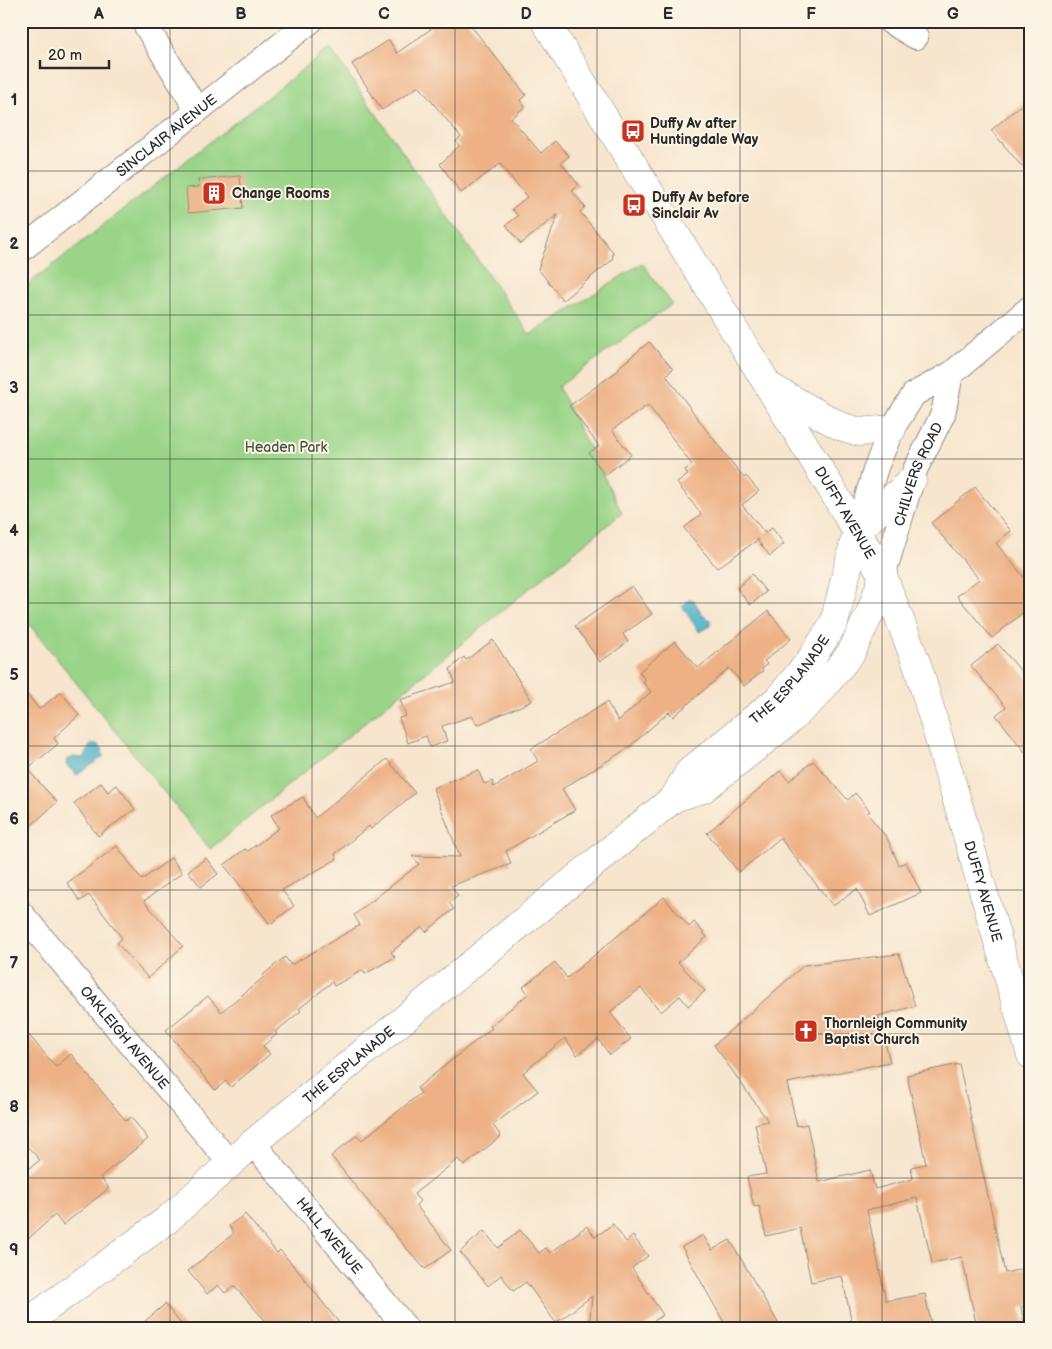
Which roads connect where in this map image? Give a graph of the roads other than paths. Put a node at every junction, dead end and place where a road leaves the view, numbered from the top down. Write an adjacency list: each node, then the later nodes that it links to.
1 (143, 21): 6 (street)
2 (311, 21): 6 (street, SINCLAIR AVENUE)
3 (545, 21): 10 (main road, DUFFY AVENUE)
4 (889, 21): 5 (street)
5 (916, 37)
6 (197, 110): 7 (street, SINCLAIR AVENUE)
7 (21, 250)
8 (1031, 307): 9 (street)
9 (951, 374): 11 (street); 12 (street, CHILVERS ROAD)
10 (769, 386): 11 (main road); 13 (main road, DUFFY AVENUE)
11 (892, 429): 13 (street)
12 (912, 480): 13 (main road); 14 (street, CHILVERS ROAD)
13 (857, 531): 14 (main road, DUFFY AVENUE); 15 (main road, THE ESPLANADE)
14 (882, 576): 15 (main road); 16 (main road, THE ESPLANADE); 18 (main road, DUFFY AVENUE)
15 (834, 623): 16 (main road, THE ESPLANADE)
16 (674, 798): 19 (main road, THE ESPLANADE)
17 (21, 913): 20 (street, OAKLEIGH AVENUE)
18 (1031, 1055)
19 (253, 1143): 20 (main road, THE ESPLANADE); 22 (street, HALL AVENUE)
20 (230, 1163): 21 (main road, THE ESPLANADE)
21 (21, 1327)
22 (406, 1328)

